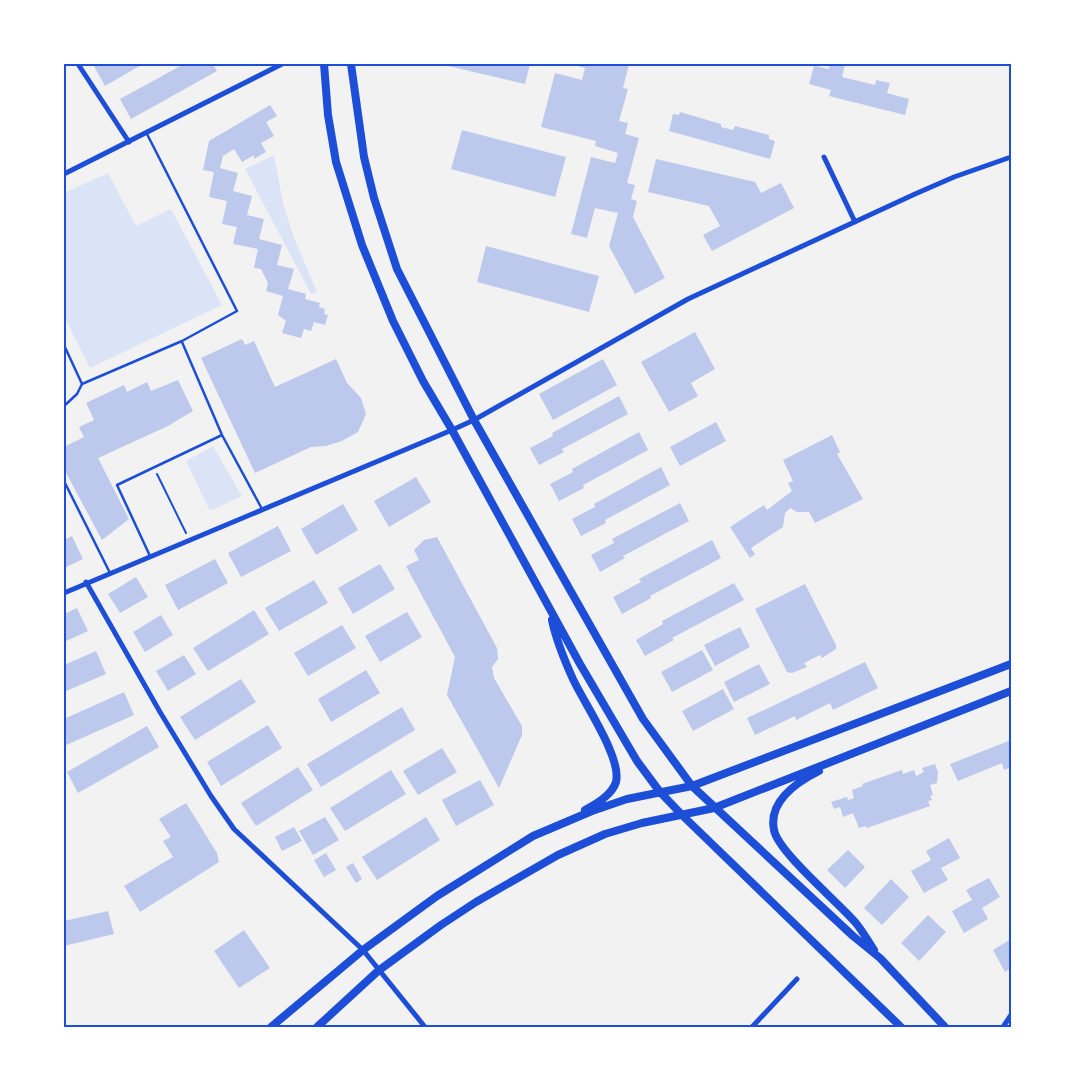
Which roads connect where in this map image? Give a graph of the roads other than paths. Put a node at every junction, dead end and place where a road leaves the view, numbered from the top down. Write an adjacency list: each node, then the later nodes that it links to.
1 (78, 64): 6 (street)
2 (282, 64): 5 (street)
3 (324, 64): 16 (main road)
4 (351, 64): 15 (main road)
5 (147, 133): 6 (street); 11 (lane)
6 (128, 142): 9 (street)
7 (824, 157): 10 (street)
8 (1011, 157): 10 (street)
9 (64, 174)
10 (855, 222): 15 (street)
11 (182, 342): 13 (lane); 17 (lane)
12 (64, 345): 13 (lane)
13 (82, 384): 14 (lane)
14 (64, 406)
15 (474, 420): 16 (street); 28 (main road)
16 (452, 430): 19 (street); 24 (main road)
17 (222, 435): 19 (lane); 20 (lane)
18 (64, 481): 21 (lane)
19 (262, 509): 20 (street)
20 (150, 556): 21 (street)
21 (110, 573): 22 (street)
22 (86, 582): 23 (street); 33 (street)
23 (64, 593)
24 (550, 610): 29 (main road); 32 (main road)
25 (1011, 664): 28 (main road)
26 (1011, 691): 27 (main road)
27 (855, 752): 30 (main road); 34 (main road)
28 (692, 786): 29 (main road); 30 (main road)
29 (660, 792): 31 (main road); 32 (main road)
30 (714, 808): 31 (main road); 34 (main road)
31 (683, 816): 35 (main road); 42 (main road)
32 (556, 826): 33 (main road)
33 (363, 950): 35 (street); 38 (main road)
34 (880, 958): 43 (main road)
35 (378, 971): 39 (main road); 40 (street)
36 (797, 979): 41 (street)
37 (1011, 1015): 44 (street)
38 (271, 1027)
39 (316, 1027)
40 (425, 1027)
41 (752, 1027)
42 (901, 1027)
43 (946, 1027)
44 (1003, 1027)

